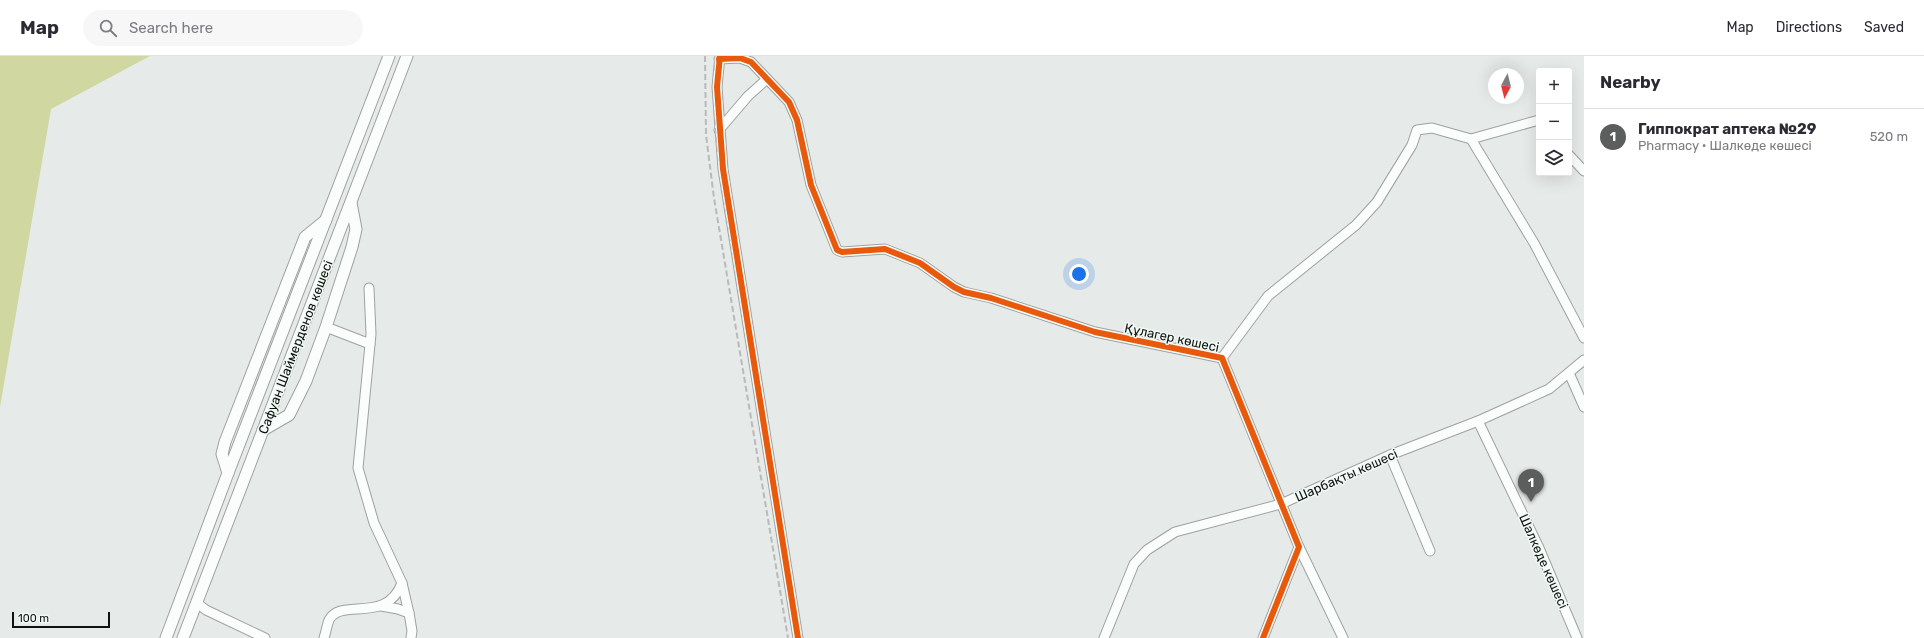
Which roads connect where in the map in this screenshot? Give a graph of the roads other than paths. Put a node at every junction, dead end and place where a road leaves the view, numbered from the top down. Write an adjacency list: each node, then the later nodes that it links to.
1 (389, 56): 29 (main road, Сафуан Шаймерденов көшесі)
2 (407, 56): 10 (main road, Сафуан Шаймерденов көшесі)
3 (719, 57): 4 (street); 6 (street)
4 (767, 79): 6 (street); 15 (street, Құлагер көшесі)
5 (1536, 121): 7 (street)
6 (719, 130): 34 (street)
7 (1471, 139): 13 (street); 15 (street)
8 (1572, 158): 9 (street)
9 (1584, 171)
10 (351, 203): 12 (main road); 20 (main road, Сафуан Шаймерденов көшесі)
11 (369, 288): 14 (street)
12 (326, 327): 14 (street); 20 (main road)
13 (1584, 338)
14 (370, 344): 25 (street)
15 (1222, 358): 22 (street, Құлагер көшесі)
16 (1584, 360): 17 (street, Шарбақты көшесі)
17 (1569, 373): 18 (street); 19 (street, Шарбақты көшесі)
18 (1584, 407)
19 (1478, 421): 21 (street, Шарбақты көшесі); 38 (street, Шалкөде көшесі)
20 (263, 430): 26 (main road, Сафуан Шаймерденов көшесі)
21 (1390, 455): 22 (street, Шарбақты көшесі); 24 (street)
22 (1281, 504): 23 (street, Құлагер көшесі); 35 (street, Шарбақты көшесі)
23 (1299, 547): 36 (street); 37 (street, Құлагер көшесі)
24 (1430, 551)
25 (402, 583): 27 (street); 28 (street)
26 (197, 603): 30 (main road, Сафуан Шаймерденов көшесі); 31 (street)
27 (381, 606): 28 (street); 32 (street)
28 (409, 613): 33 (street)
29 (166, 638)
30 (183, 638)
31 (265, 638)
32 (324, 638)
33 (411, 638)
34 (798, 638)
35 (1104, 638)
36 (1263, 638)
37 (1343, 638)
38 (1577, 638)

